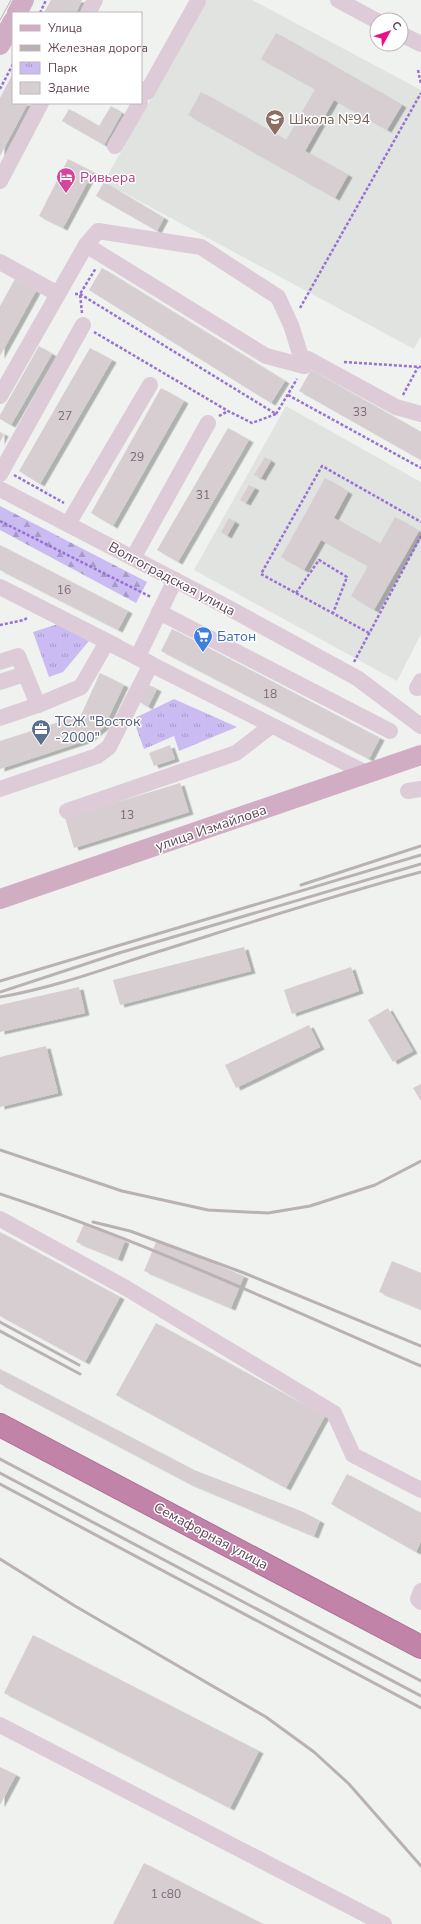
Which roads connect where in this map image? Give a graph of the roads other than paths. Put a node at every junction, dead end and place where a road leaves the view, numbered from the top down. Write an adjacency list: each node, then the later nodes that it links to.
1 (24, 0): 5 (main road)
2 (95, 0): 6 (street)
3 (198, 0): 12 (street)
4 (338, 0): 7 (street)
5 (18, 12)
6 (89, 12)
7 (369, 17)
8 (12, 22): 11 (main road)
9 (409, 38): 10 (street)
10 (421, 44)
11 (0, 45)
12 (142, 96)
13 (40, 104): 16 (street)
14 (138, 104): 15 (street)
15 (115, 146)
16 (0, 181)
17 (86, 245): 19 (street); 21 (street); 21 (street)
18 (0, 262): 19 (street)
19 (58, 294): 23 (street)
20 (83, 325): 26 (street)
21 (304, 366): 24 (street)
22 (150, 384): 28 (street)
23 (0, 396)
24 (421, 414)
25 (208, 423): 29 (street)
26 (0, 474)
27 (0, 490): 28 (street, Волгоградская улица)
28 (68, 524): 29 (street, Волгоградская улица)
29 (133, 558): 30 (street, Волгоградская улица)
30 (175, 580): 32 (street); 41 (street, Волгоградская улица)
31 (0, 587): 33 (street)
32 (162, 608): 34 (street); 42 (street)
33 (107, 642): 34 (street); 38 (street)
34 (144, 660): 40 (street); 45 (street)
35 (0, 662): 36 (street)
36 (24, 674): 37 (street); 38 (street)
37 (0, 682)
38 (38, 706): 39 (street)
39 (0, 718)
40 (271, 726): 44 (street); 46 (street)
41 (421, 726)
42 (390, 731)
43 (421, 755): 44 (main road, улица Измайлова)
44 (368, 774): 47 (main road, улица Измайлова)
45 (0, 789)
46 (67, 811)
47 (0, 899)
48 (0, 1219): 50 (street)
49 (0, 1425): 53 (highway, Семафорная улица)
50 (421, 1490)
51 (421, 1591): 52 (street)
52 (421, 1602)
53 (421, 1647)
54 (0, 1725): 55 (street)
55 (384, 1924)

